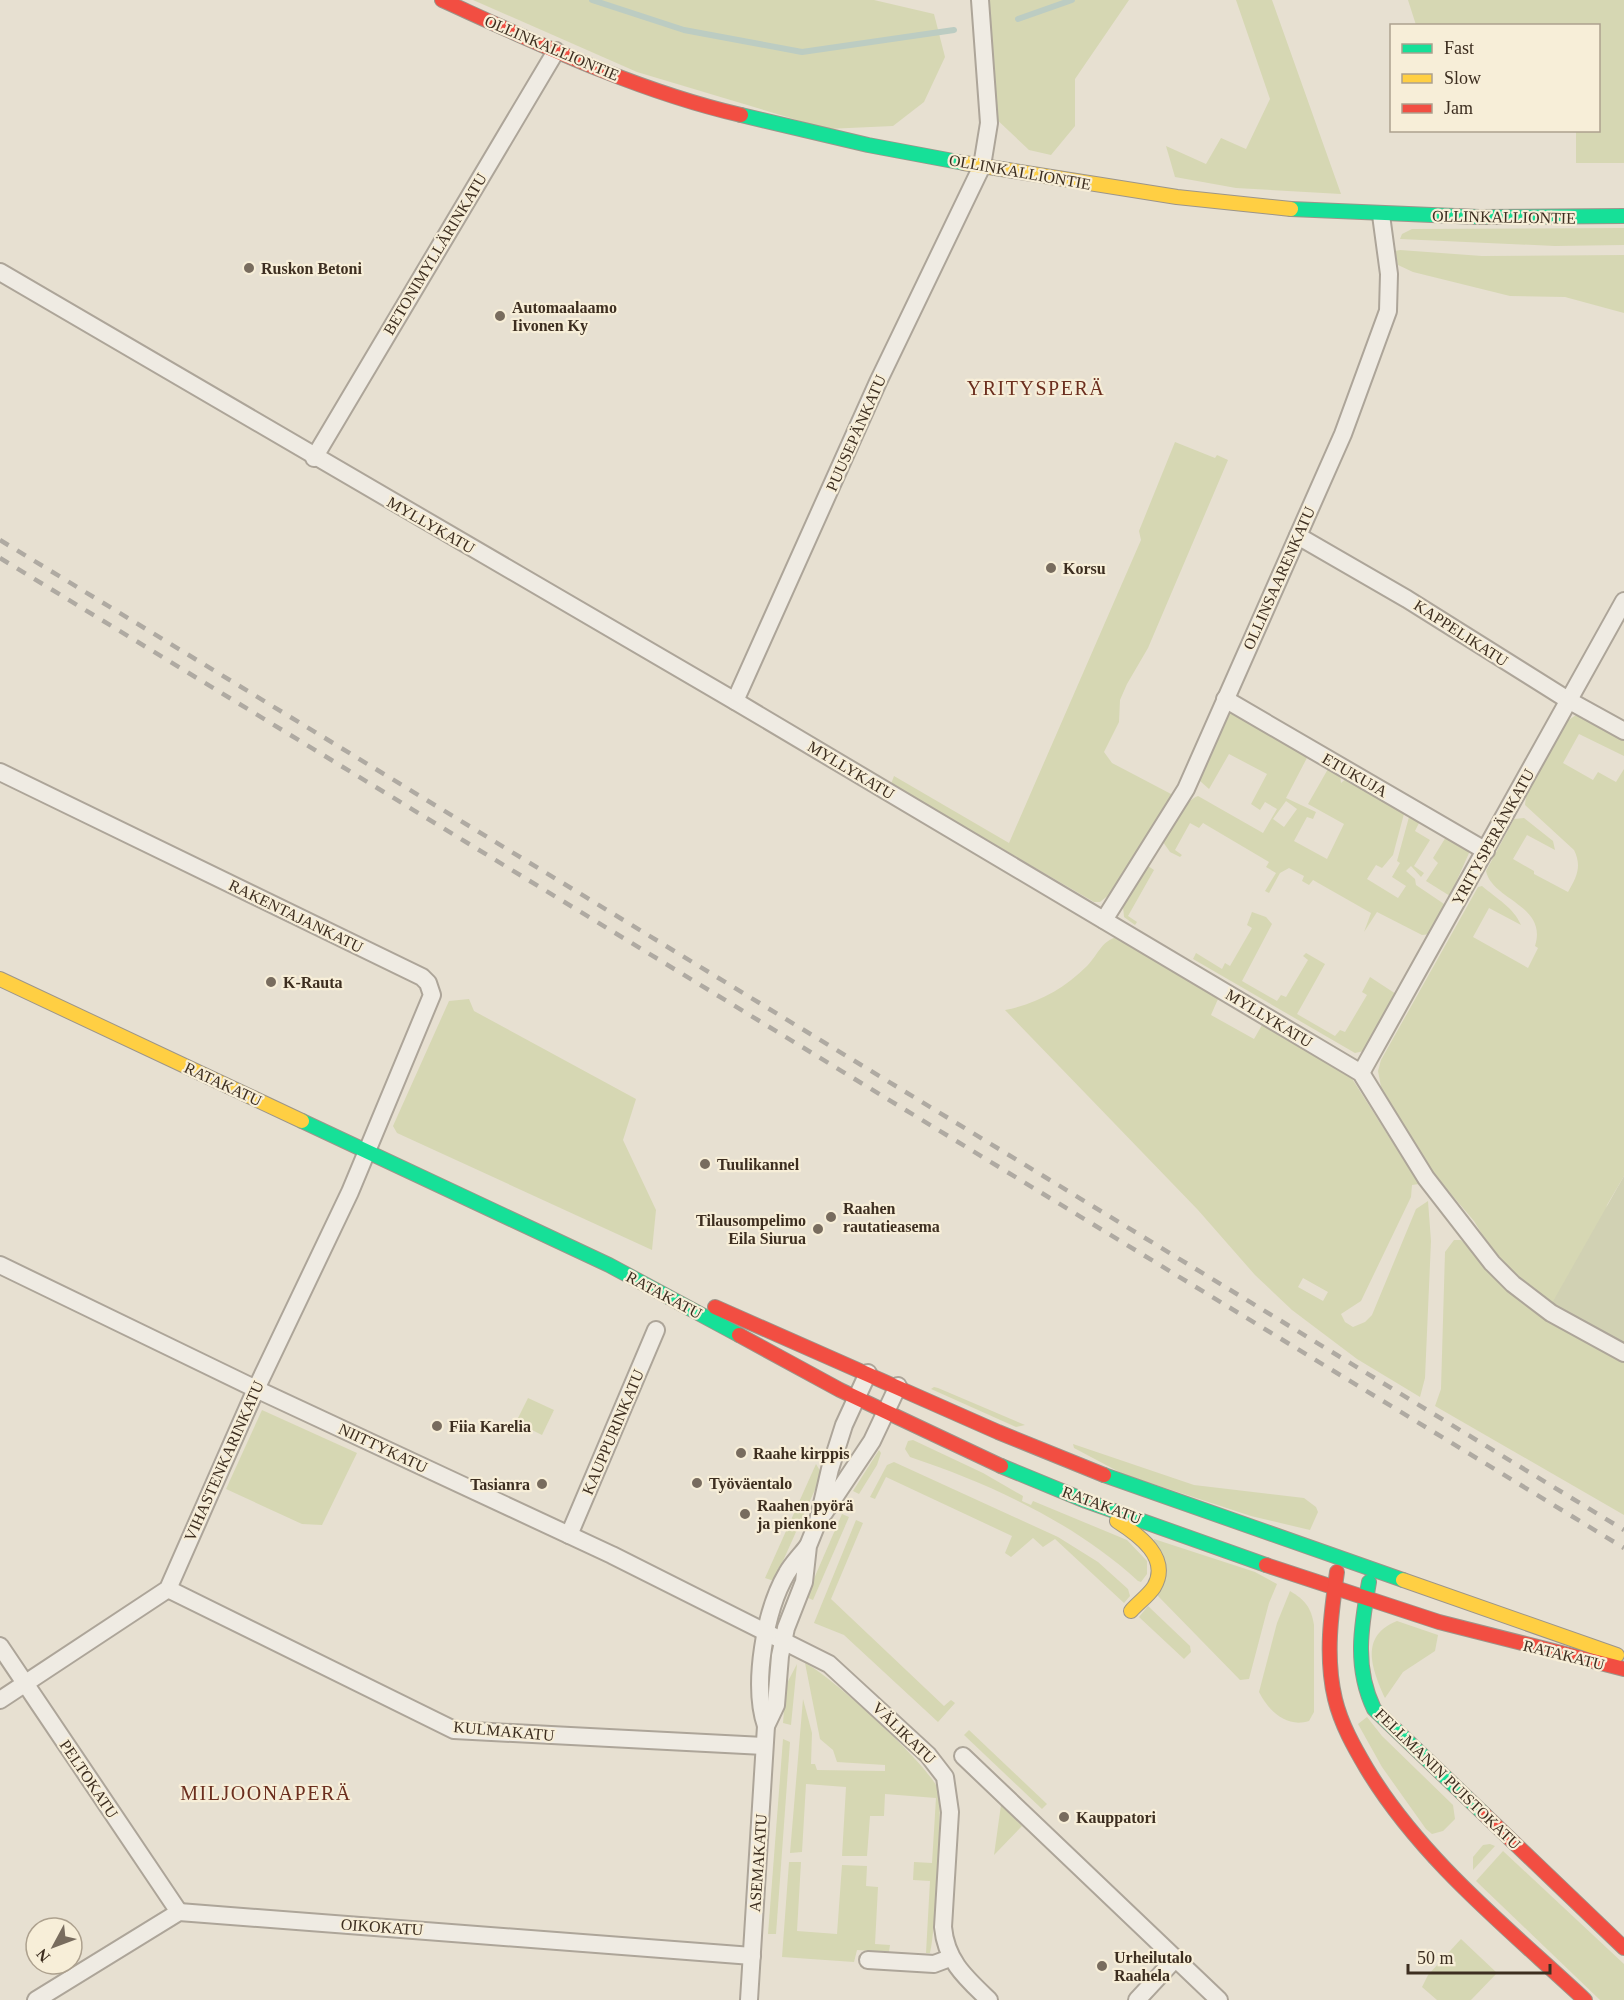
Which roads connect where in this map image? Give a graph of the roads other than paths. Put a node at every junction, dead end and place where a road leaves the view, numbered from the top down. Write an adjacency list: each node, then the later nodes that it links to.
1 (442, 0): 3 (main road, OLLINKALLIONTIE)
2 (980, 0): 4 (street, PUUSEPÄNKATU)
3 (556, 51): 4 (main road, OLLINKALLIONTIE); 8 (street, BETONIMYLLÄRINKATU)
4 (982, 166): 5 (main road, OLLINKALLIONTIE); 13 (street, PUUSEPÄNKATU)
5 (1381, 215): 6 (main road, OLLINKALLIONTIE); 9 (street, OLLINSAARENKATU)
6 (1624, 216)
7 (0, 273): 8 (street, MYLLYKATU)
8 (314, 458): 13 (street, MYLLYKATU)
9 (1298, 536): 11 (street, OLLINSAARENKATU); 12 (street, KAPPELIKATU)
10 (1624, 601): 12 (street, YRITYSPERÄNKATU)
11 (1225, 699): 16 (street, ETUKUJA); 17 (street, OLLINSAARENKATU)
12 (1568, 700): 14 (street, KAPPELIKATU); 16 (street, YRITYSPERÄNKATU)
13 (735, 701): 17 (street, MYLLYKATU)
14 (1624, 731)
15 (0, 772): 20 (street, RAKENTAJANKATU)
16 (1486, 851): 19 (street, YRITYSPERÄNKATU)
17 (1104, 920): 19 (street, MYLLYKATU)
18 (0, 979): 20 (main road, RATAKATU)
19 (1361, 1073): 24 (street, MYLLYKATU)
20 (368, 1151): 22 (main road, RATAKATU); 27 (street, VIHASTENKARINKATU)
21 (0, 1265): 27 (street, NIITTYKATU)
22 (609, 1265): 25 (main road, RATAKATU); 28 (main road, RATAKATU)
23 (656, 1330): 32 (street, KAUPPURINKATU)
24 (1624, 1353)
25 (868, 1373): 26 (main road, RATAKATU); 28 (street, ASEMAKATU)
26 (898, 1386): 29 (street, ASEMAKATU); 34 (main road, RATAKATU)
27 (256, 1389): 32 (street, NIITTYKATU); 37 (street, VIHASTENKARINKATU)
28 (857, 1398): 29 (main road, RATAKATU); 31 (street, ASEMAKATU)
29 (886, 1412): 30 (main road, RATAKATU); 31 (street, ASEMAKATU)
30 (1060, 1490): 36 (main road, RATAKATU); 39 (main road)
31 (818, 1521): 33 (street, ASEMAKATU)
32 (569, 1535): 40 (street, NIITTYKATU)
33 (808, 1546): 40 (street, ASEMAKATU); 41 (street, ASEMAKATU)
34 (1338, 1561): 35 (main road, RATAKATU); 36 (main road)
35 (1371, 1570): 38 (main road, FELLMANIN PUISTOKATU); 43 (main road, RATAKATU)
36 (1335, 1587): 38 (main road, RATAKATU); 61 (main road)
37 (168, 1589): 45 (street); 48 (street, KULMAKATU)
38 (1366, 1598): 44 (main road, RATAKATU); 51 (main road, FELLMANIN PUISTOKATU)
39 (1131, 1611)
40 (767, 1631): 41 (street, VÄLIKATU); 47 (street, ASEMAKATU)
41 (783, 1640): 47 (street, ASEMAKATU); 53 (street, VÄLIKATU)
42 (0, 1646): 45 (street, PELTOKATU)
43 (1624, 1657)
44 (1624, 1669)
45 (24, 1684): 46 (street); 50 (street, PELTOKATU)
46 (0, 1700)
47 (766, 1726): 48 (street, ASEMAKATU)
48 (764, 1746): 52 (street, ASEMAKATU)
49 (963, 1756): 54 (street)
50 (179, 1912): 52 (street, OIKOKATU); 56 (street)
51 (1624, 1948)
52 (752, 1956): 57 (street, ASEMAKATU)
53 (950, 1958): 55 (street); 58 (street)
54 (1175, 1959): 59 (street); 60 (street)
55 (868, 1960)
56 (36, 2000)
57 (749, 2000)
58 (989, 2000)
59 (1137, 2000)
60 (1219, 2000)
61 (1585, 2000)

